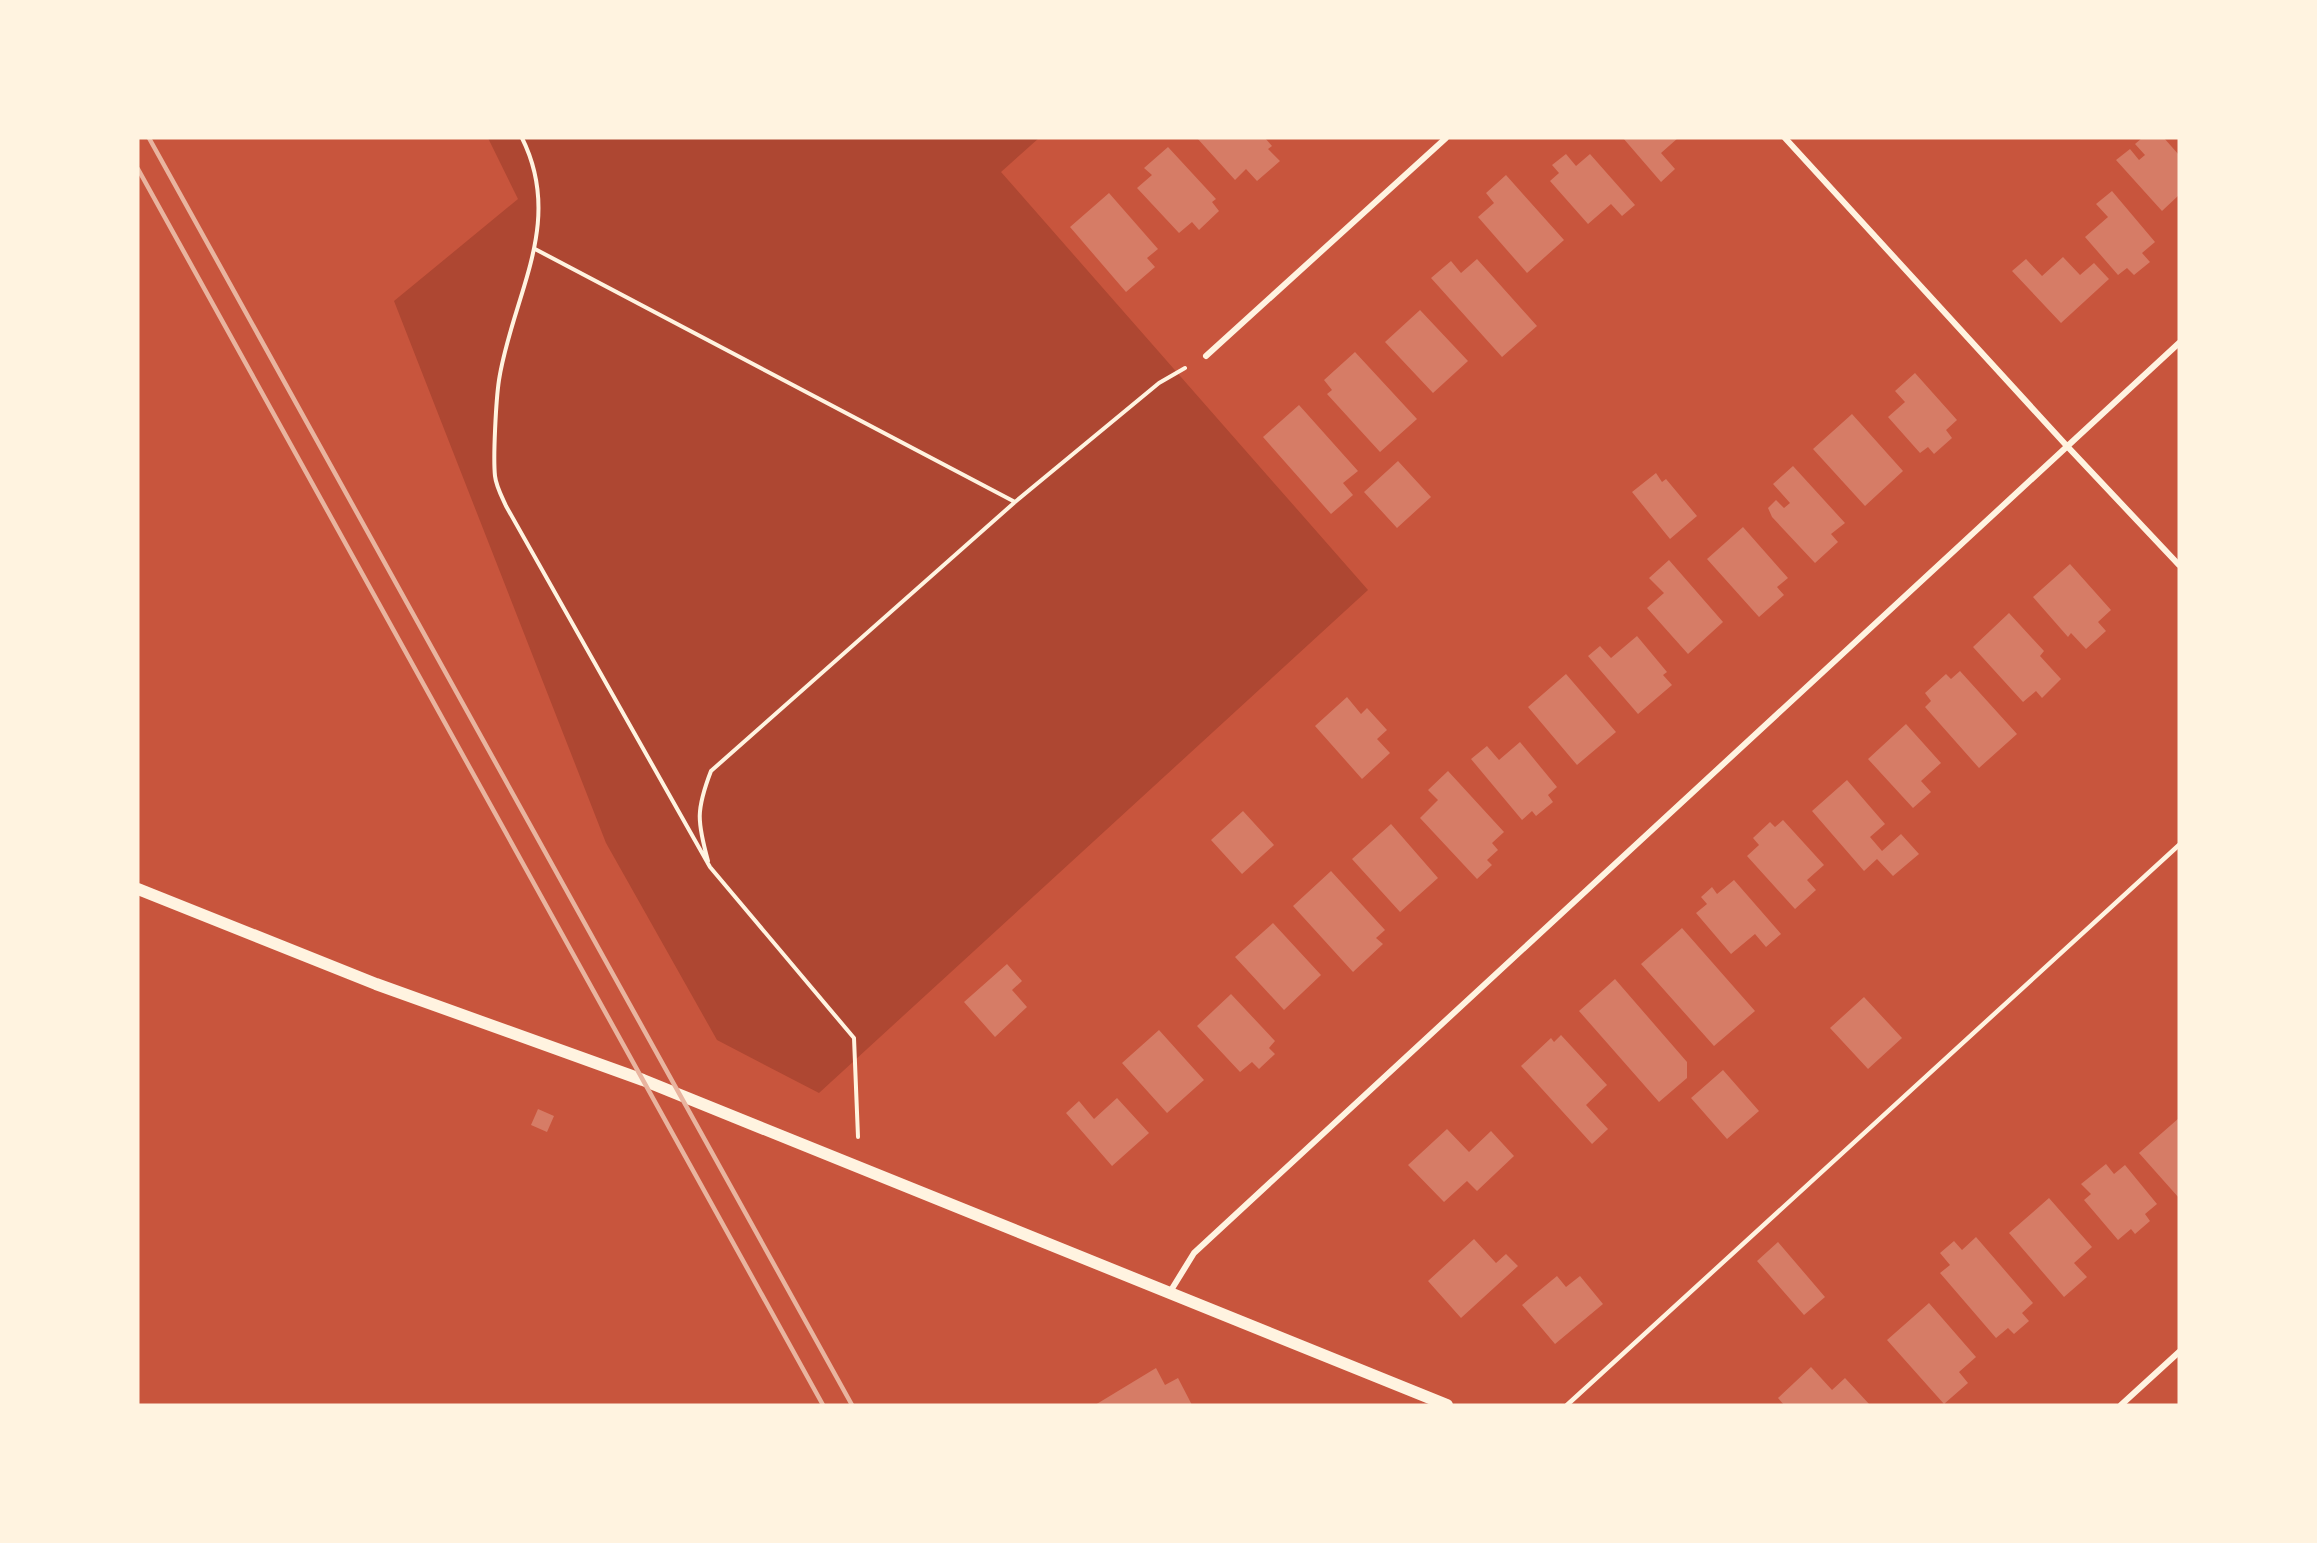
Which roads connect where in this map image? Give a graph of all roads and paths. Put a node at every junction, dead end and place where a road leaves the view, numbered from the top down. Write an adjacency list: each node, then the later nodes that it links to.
1 (522, 138): 4 (path)
2 (1446, 138): 6 (street)
3 (1785, 138): 7 (street)
4 (535, 249): 8 (path); 11 (path)
5 (2179, 343): 7 (street)
6 (1206, 356): 8 (path)
7 (2066, 445): 9 (street); 14 (street)
8 (1015, 502): 11 (path)
9 (2179, 565)
10 (2179, 845): 17 (lane)
11 (710, 867): 13 (path)
12 (138, 889): 13 (main road)
13 (859, 1168): 14 (main road)
14 (1170, 1292): 16 (main road)
15 (2179, 1352): 18 (street)
16 (1447, 1405)
17 (1567, 1405)
18 (2121, 1405)

